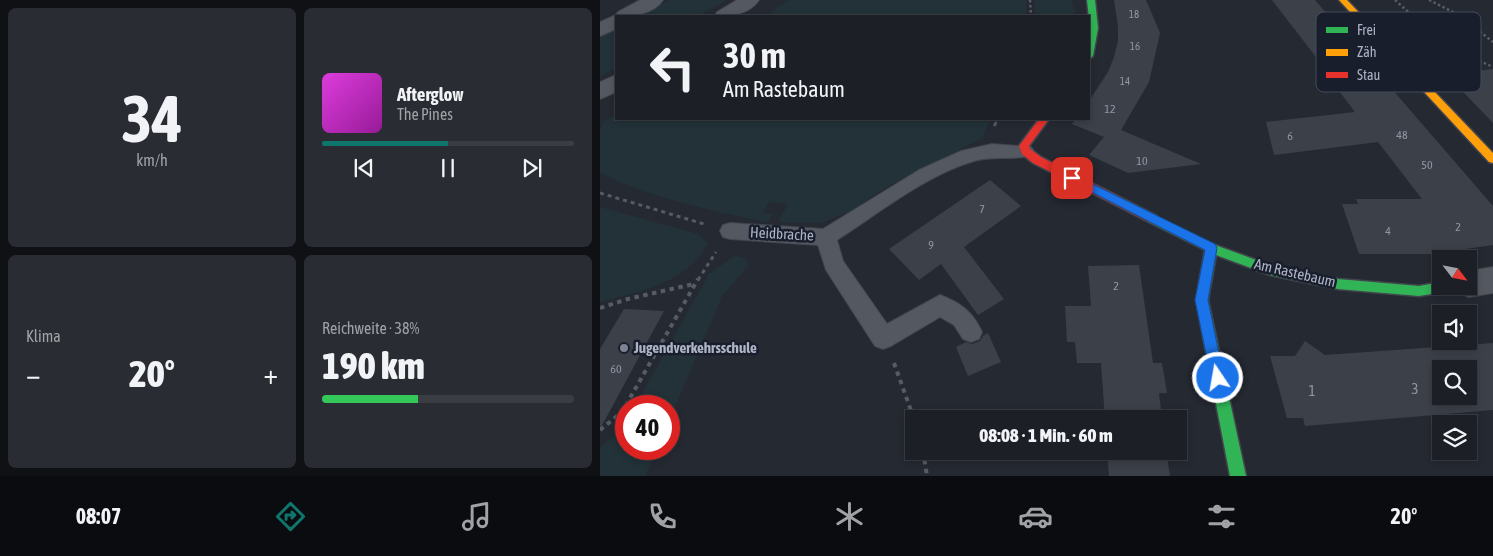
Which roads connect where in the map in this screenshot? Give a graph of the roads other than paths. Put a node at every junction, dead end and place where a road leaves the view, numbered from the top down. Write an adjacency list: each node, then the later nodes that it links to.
1 (653, 0): 6 (street)
2 (750, 0): 7 (street)
3 (1091, 0): 10 (street)
4 (1343, 0): 5 (street)
5 (1354, 12)
6 (627, 15)
7 (726, 15)
8 (615, 22): 9 (street)
9 (600, 30)
10 (1090, 53)
11 (615, 83): 12 (street)
12 (600, 92)
13 (1430, 92): 16 (street)
14 (1043, 120): 15 (street)
15 (1025, 151): 18 (lane); 19 (street, Am Rastebaum)
16 (1493, 159)
17 (730, 231): 18 (lane, Heidbrache)
18 (826, 237): 23 (lane, Heidbrache)
19 (1211, 248): 22 (street, Am Rastebaum); 24 (street)
20 (1493, 280): 21 (street)
21 (1478, 282)
22 (1432, 289)
23 (970, 332)
24 (1238, 476)

